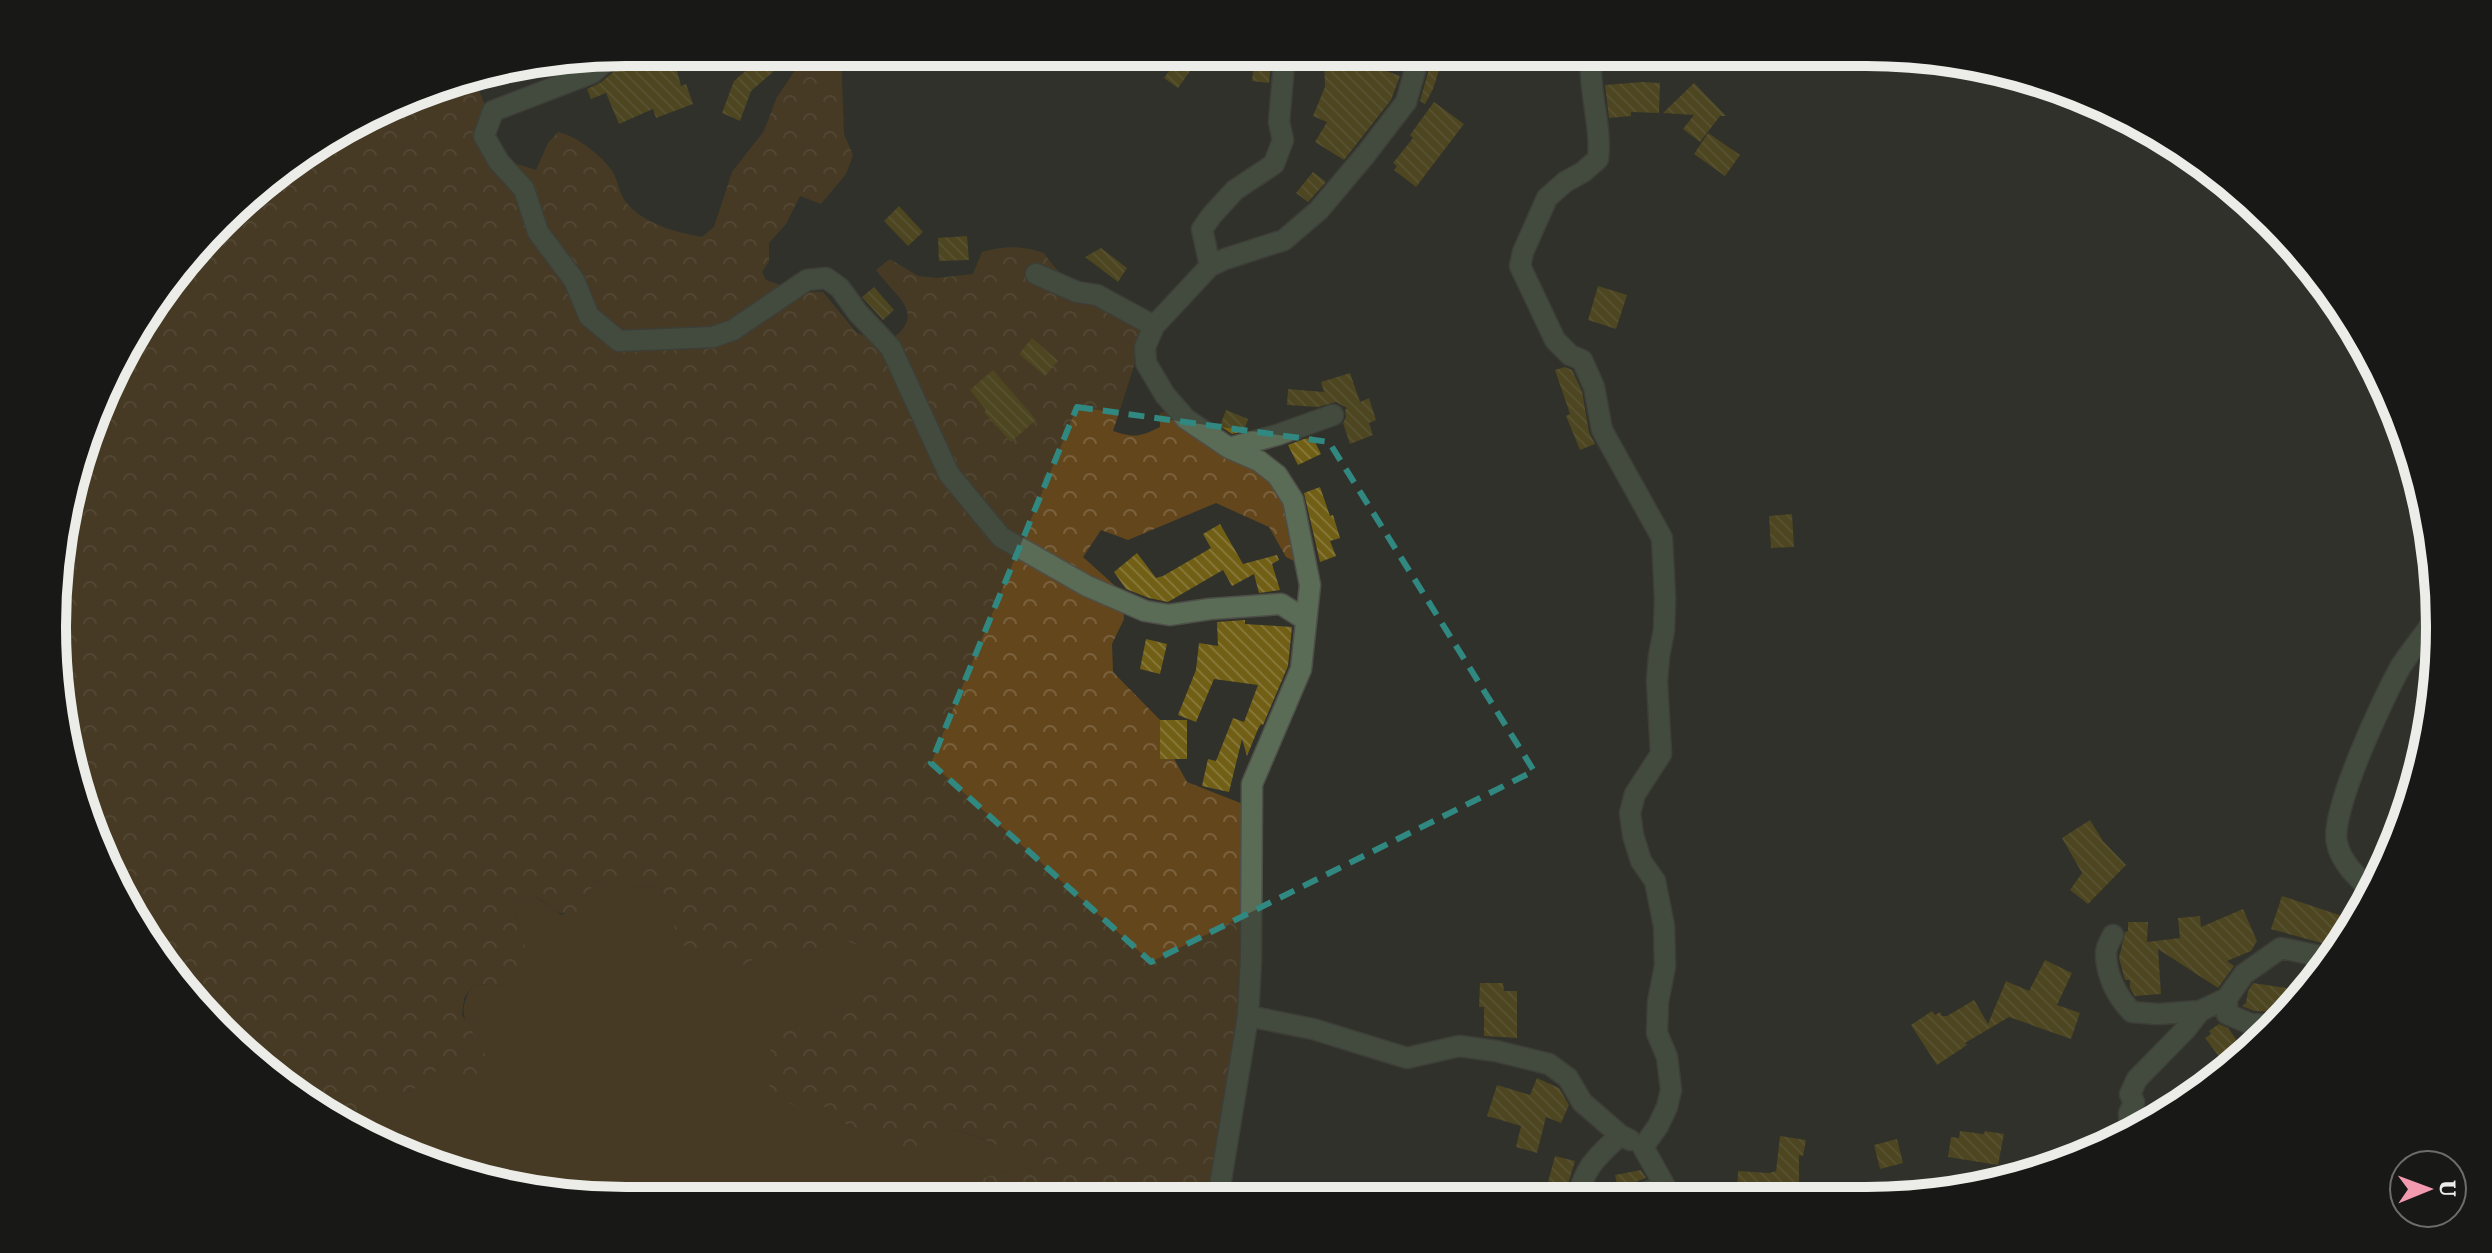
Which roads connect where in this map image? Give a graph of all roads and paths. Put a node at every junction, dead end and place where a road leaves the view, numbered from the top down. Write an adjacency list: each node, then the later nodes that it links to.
1 (1284, 66): 5 (street)
2 (1416, 66): 5 (street)
3 (1590, 66): 21 (street)
4 (599, 67): 10 (street)
5 (1210, 266): 7 (street)
6 (1036, 274): 7 (street)
7 (1154, 326): 9 (street)
8 (1333, 415): 9 (street)
9 (1229, 448): 10 (street)
10 (1306, 620): 17 (street)
11 (2426, 633): 12 (street)
12 (2363, 883)
13 (2113, 935): 16 (street)
14 (2319, 956): 15 (street)
15 (2227, 998): 16 (street); 18 (street)
16 (2200, 1011): 19 (street)
17 (1248, 1016): 20 (street); 22 (street)
18 (2260, 1024)
19 (2130, 1120)
20 (1620, 1135): 21 (street); 23 (street)
21 (1643, 1147): 24 (street)
22 (1220, 1187)
23 (1580, 1187)
24 (1665, 1187)

